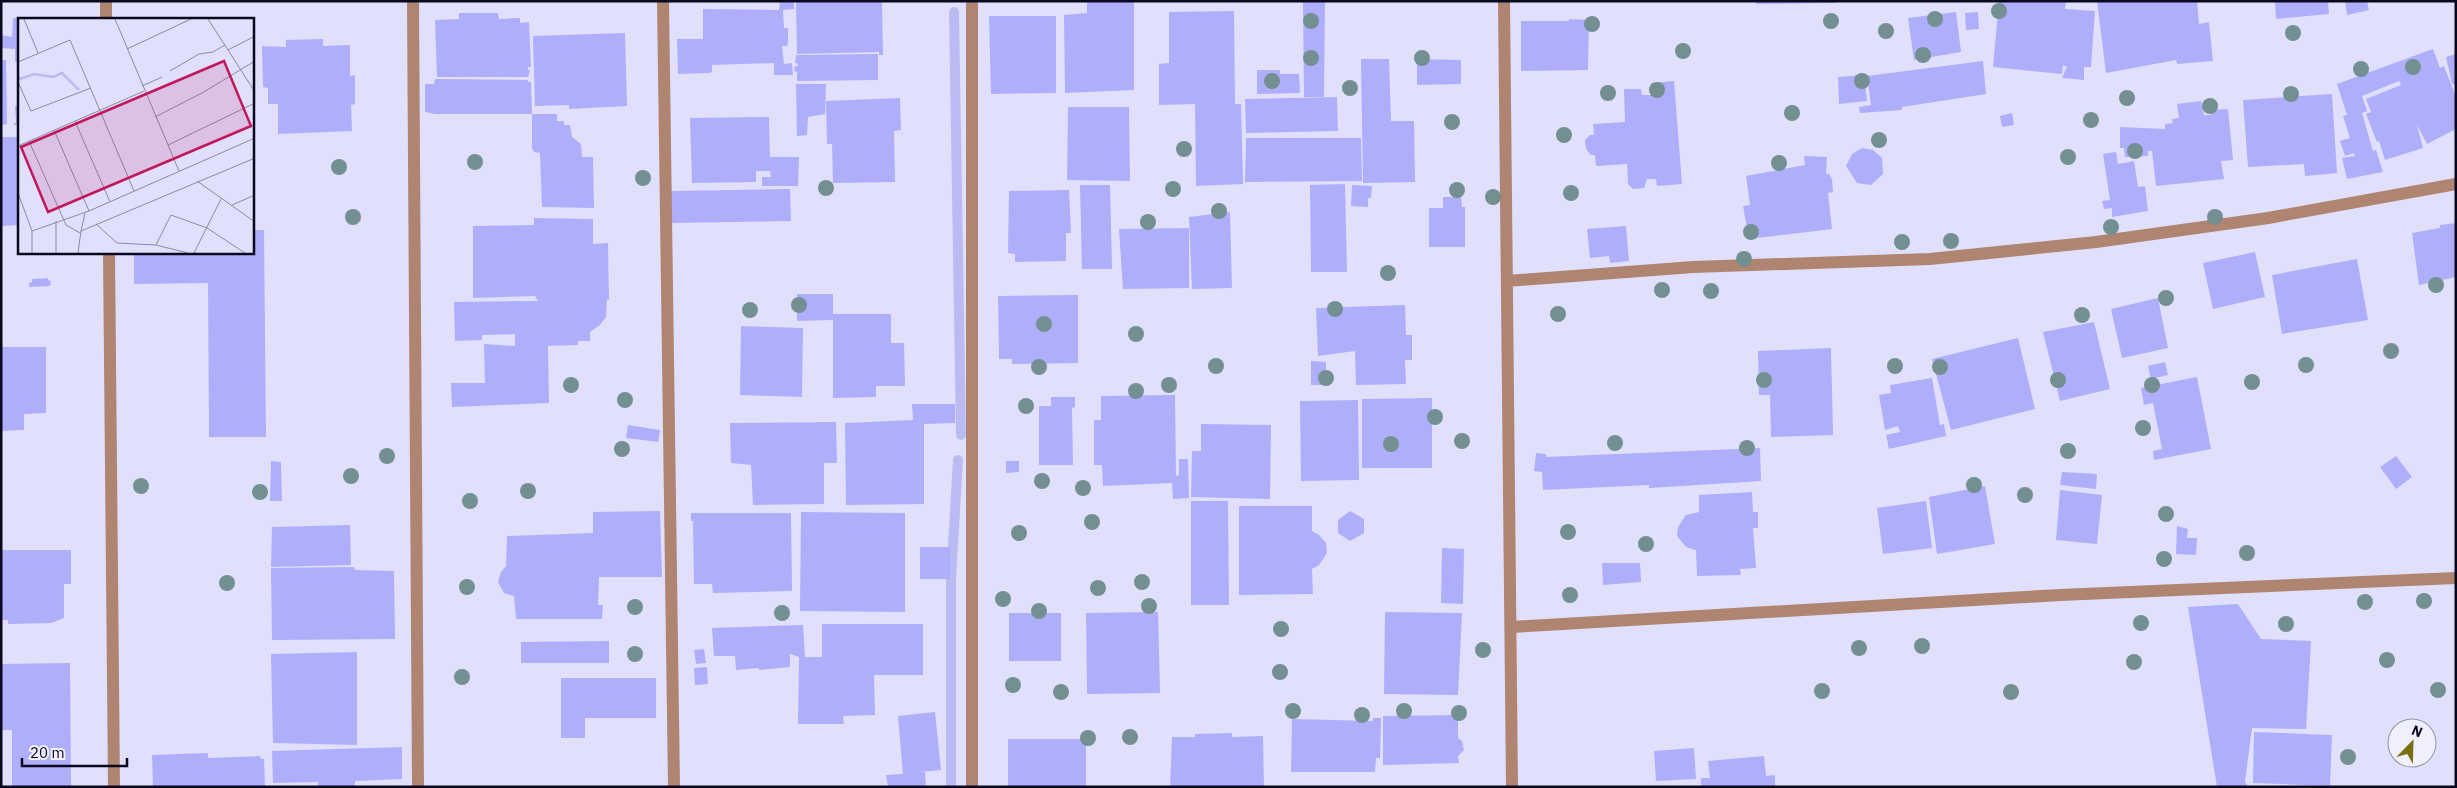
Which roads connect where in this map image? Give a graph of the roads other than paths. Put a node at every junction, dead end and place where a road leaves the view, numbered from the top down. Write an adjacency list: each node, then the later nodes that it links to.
1 (106, 1): 6 (street)
2 (413, 1): 13 (street)
3 (663, 1): 14 (street)
4 (972, 1): 15 (street)
5 (1504, 1): 9 (street)
6 (106, 18)
7 (2456, 184): 9 (street)
8 (109, 254): 12 (street)
9 (1507, 281): 11 (street)
10 (2456, 578): 11 (street)
11 (1511, 627): 16 (street)
12 (114, 787)
13 (418, 787)
14 (674, 787)
15 (972, 787)
16 (1512, 787)

